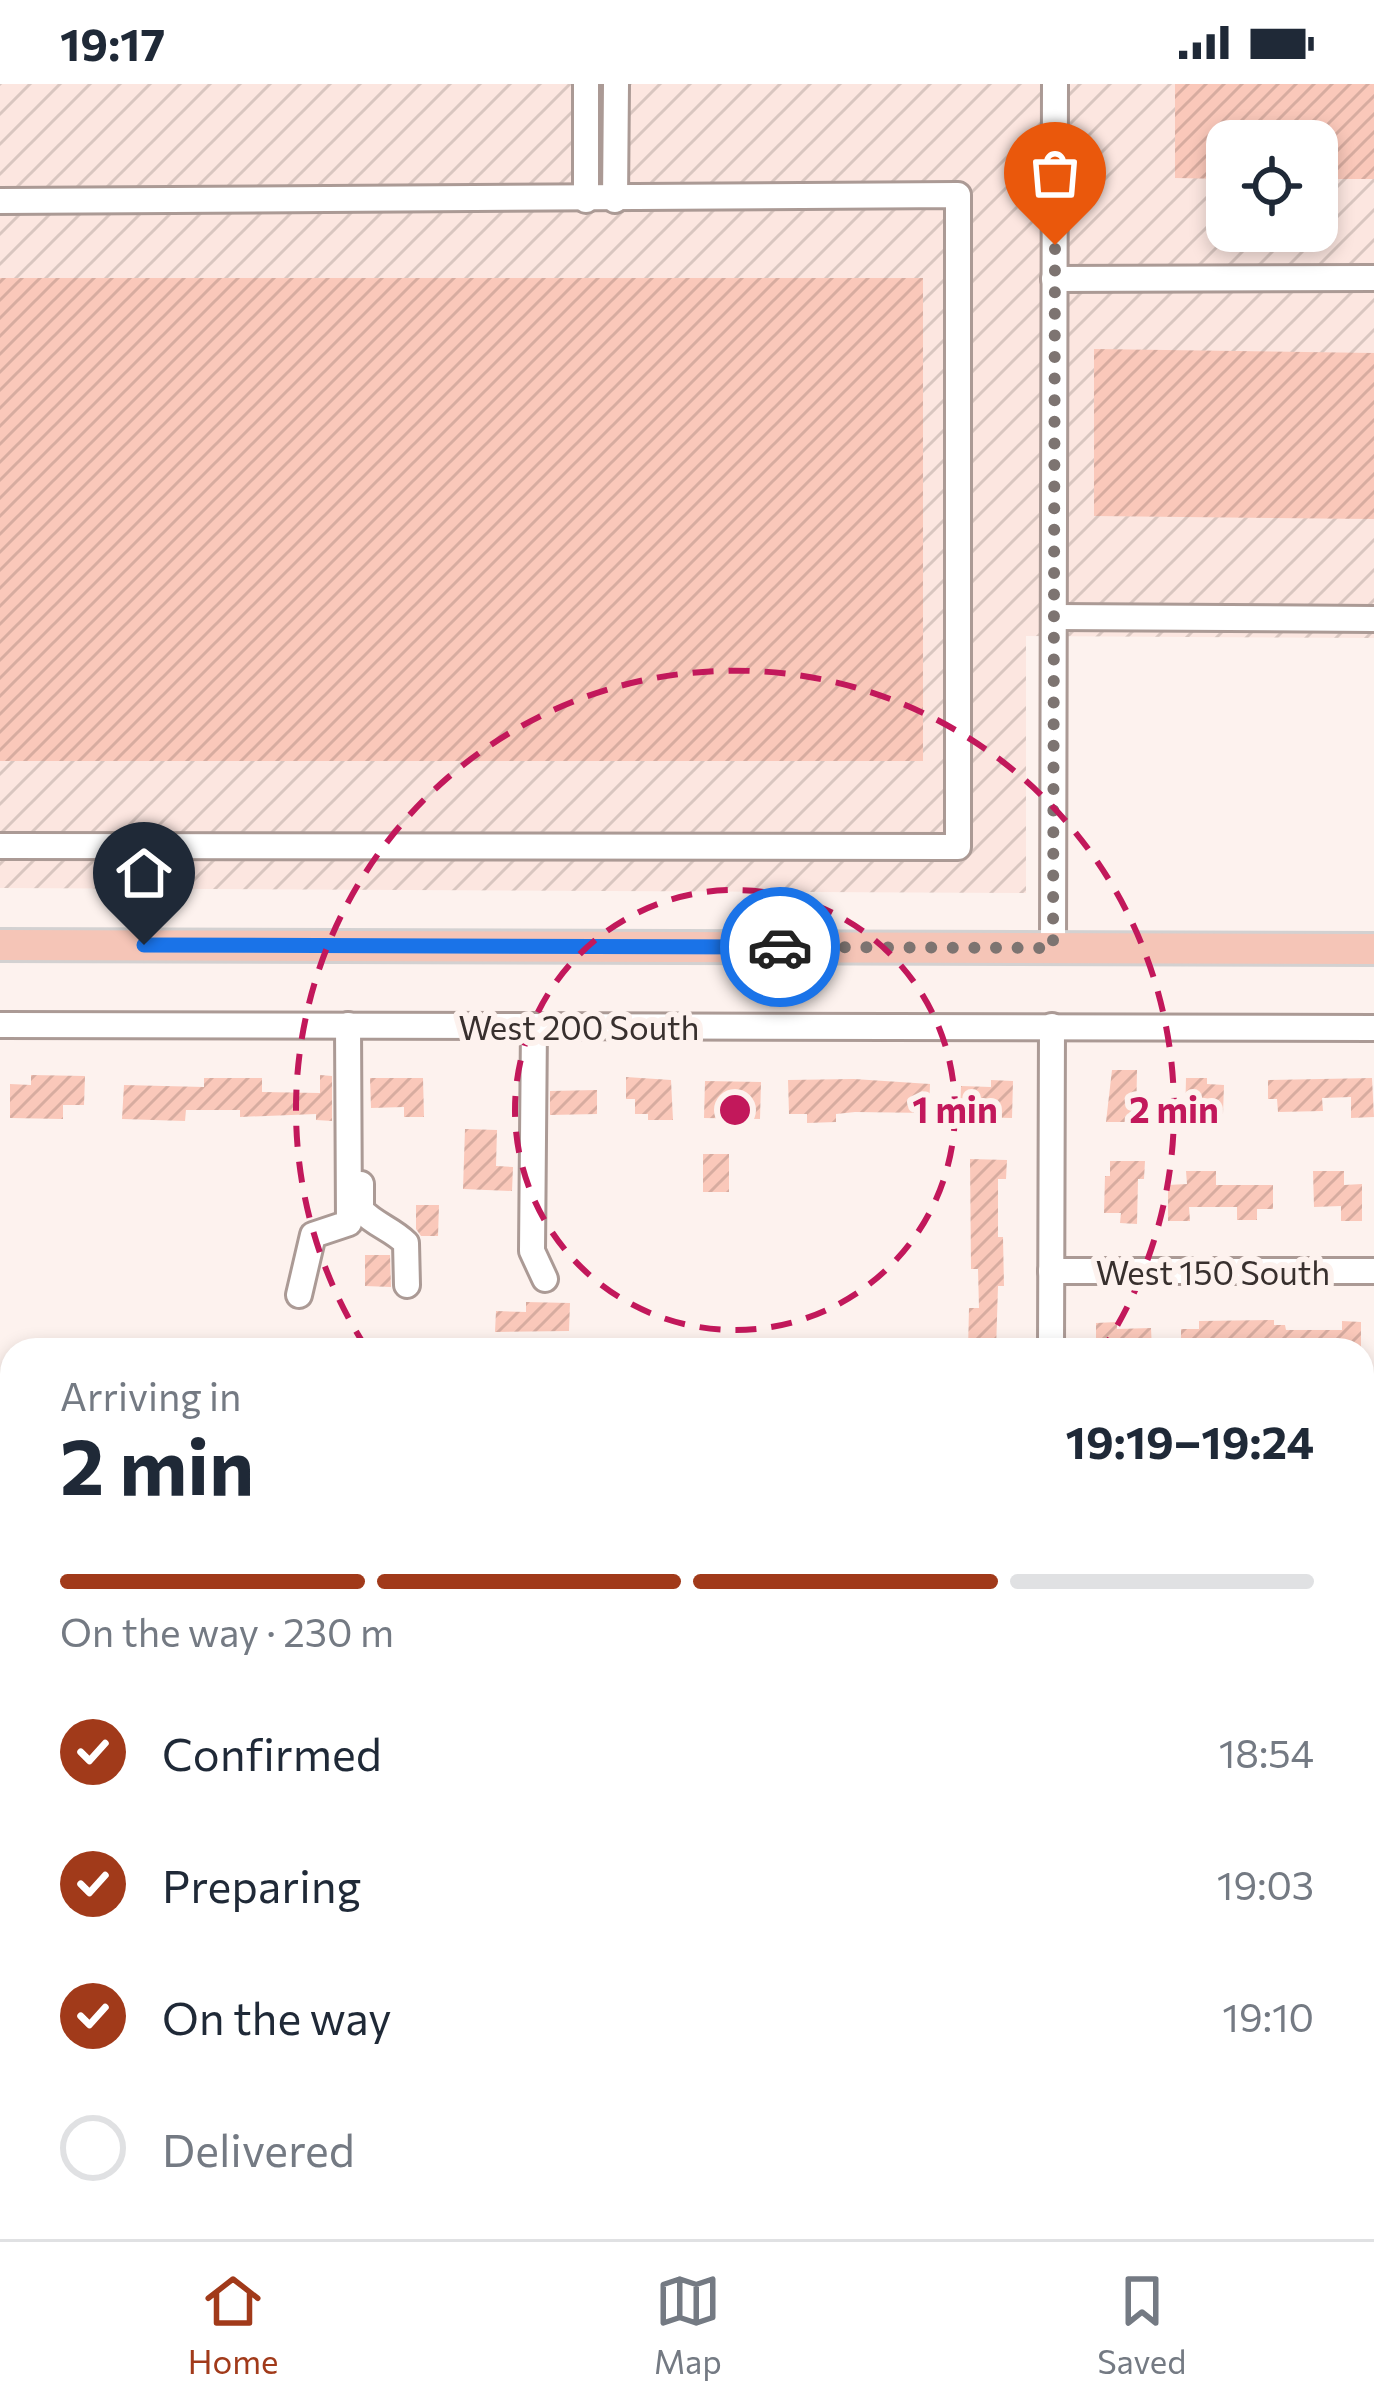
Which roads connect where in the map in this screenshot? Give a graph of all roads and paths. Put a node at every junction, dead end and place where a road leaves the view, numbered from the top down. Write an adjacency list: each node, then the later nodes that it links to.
1 (586, 84): 4 (street)
2 (616, 84): 5 (street)
3 (1055, 84): 8 (street)
4 (586, 200): 5 (street); 6 (street)
5 (615, 200): 11 (street)
6 (0, 201)
7 (1374, 278): 8 (street)
8 (1054, 279): 9 (street)
9 (1054, 617): 10 (street); 13 (street)
10 (1374, 620)
11 (0, 846)
12 (0, 945): 13 (main road)
13 (1053, 948): 14 (main road)
14 (1374, 949)
15 (0, 1025): 16 (street, West 200 South)
16 (356, 1026): 17 (street, West 200 South); 23 (street); 24 (street)
17 (534, 1026): 18 (street, West 200 South); 22 (street)
18 (1052, 1026): 19 (street, West 200 South); 20 (street)
19 (1374, 1028)
20 (1051, 1271): 21 (street, West 150 South); 25 (street)
21 (1374, 1271)
22 (544, 1279)
23 (407, 1285)
24 (298, 1294)
25 (1051, 1338)

